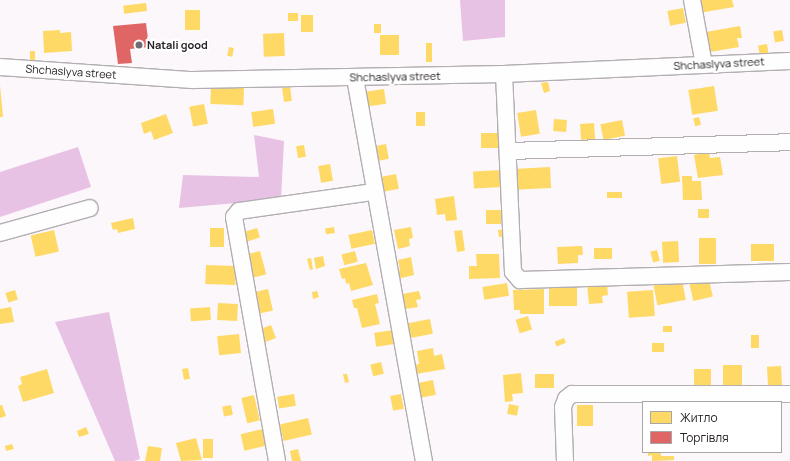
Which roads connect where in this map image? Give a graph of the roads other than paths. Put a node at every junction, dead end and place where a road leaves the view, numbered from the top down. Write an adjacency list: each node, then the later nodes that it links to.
1 (692, 0): 3 (street)
2 (790, 61): 3 (street, Shchaslyva street)
3 (704, 65): 5 (street, Shchaslyva street)
4 (0, 67): 6 (street, Shchaslyva street)
5 (504, 74): 6 (street, Shchaslyva street); 8 (street)
6 (355, 78): 9 (street)
7 (790, 142): 8 (street)
8 (509, 150): 12 (street)
9 (373, 192): 14 (street); 15 (street)
10 (90, 208): 11 (street)
11 (0, 233)
12 (790, 272)
13 (790, 394): 16 (street)
14 (277, 461)
15 (424, 461)
16 (565, 461)

